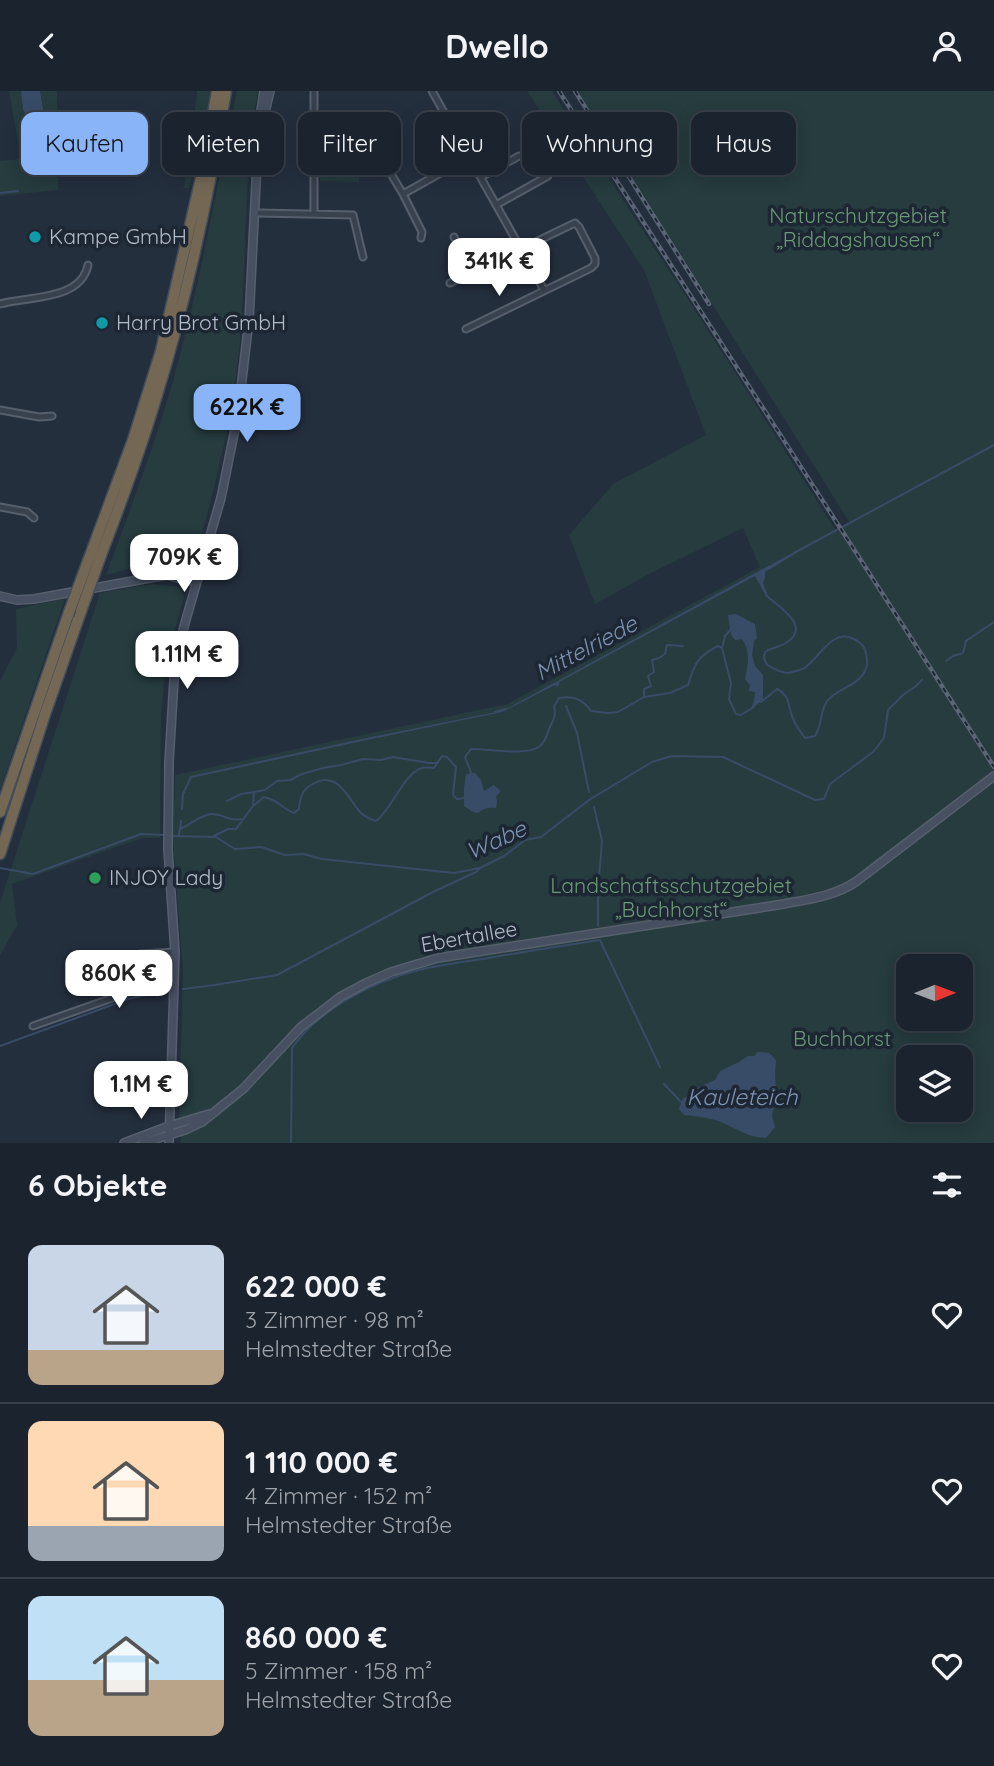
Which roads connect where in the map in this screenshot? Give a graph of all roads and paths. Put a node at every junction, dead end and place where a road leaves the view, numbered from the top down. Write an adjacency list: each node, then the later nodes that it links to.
1 (217, 91): 36 (highway)
2 (226, 91): 36 (highway)
3 (264, 91): 7 (street)
4 (270, 91): 8 (street)
5 (314, 91): 9 (street)
6 (432, 91): 10 (street)
7 (260, 112)
8 (265, 112)
9 (314, 112)
10 (444, 112)
11 (519, 156): 17 (street)
12 (256, 175): 37 (street)
13 (315, 175): 21 (street)
14 (391, 175): 18 (street)
15 (436, 175): 18 (street)
16 (548, 176): 19 (street)
17 (481, 177): 19 (street)
18 (402, 194): 23 (street)
19 (496, 205): 24 (street)
20 (259, 213): 21 (street)
21 (314, 214): 25 (street)
22 (454, 237): 27 (street)
23 (421, 238)
24 (521, 248): 27 (street); 29 (street); 29 (street)
25 (363, 257)
26 (88, 265): 30 (street)
27 (471, 273): 28 (street)
28 (450, 283)
29 (544, 290): 31 (street)
30 (0, 305)
31 (466, 329)
32 (0, 410): 33 (street)
33 (52, 416)
34 (0, 507): 35 (street)
35 (34, 518)
36 (96, 554): 40 (highway, bridge); 41 (highway, bridge)
37 (198, 579): 38 (street); 42 (street)
38 (0, 596)
39 (994, 776): 44 (street, Ebertallee)
40 (0, 812)
41 (0, 854)
42 (175, 952): 43 (street); 45 (street)
43 (33, 1026)
44 (212, 1113): 45 (street, Ebertallee); 46 (street, Ebertallee)
45 (169, 1126): 46 (street); 47 (street, Ebertallee)
46 (169, 1139): 48 (street, Ebertallee)
47 (124, 1143)
48 (143, 1143)

